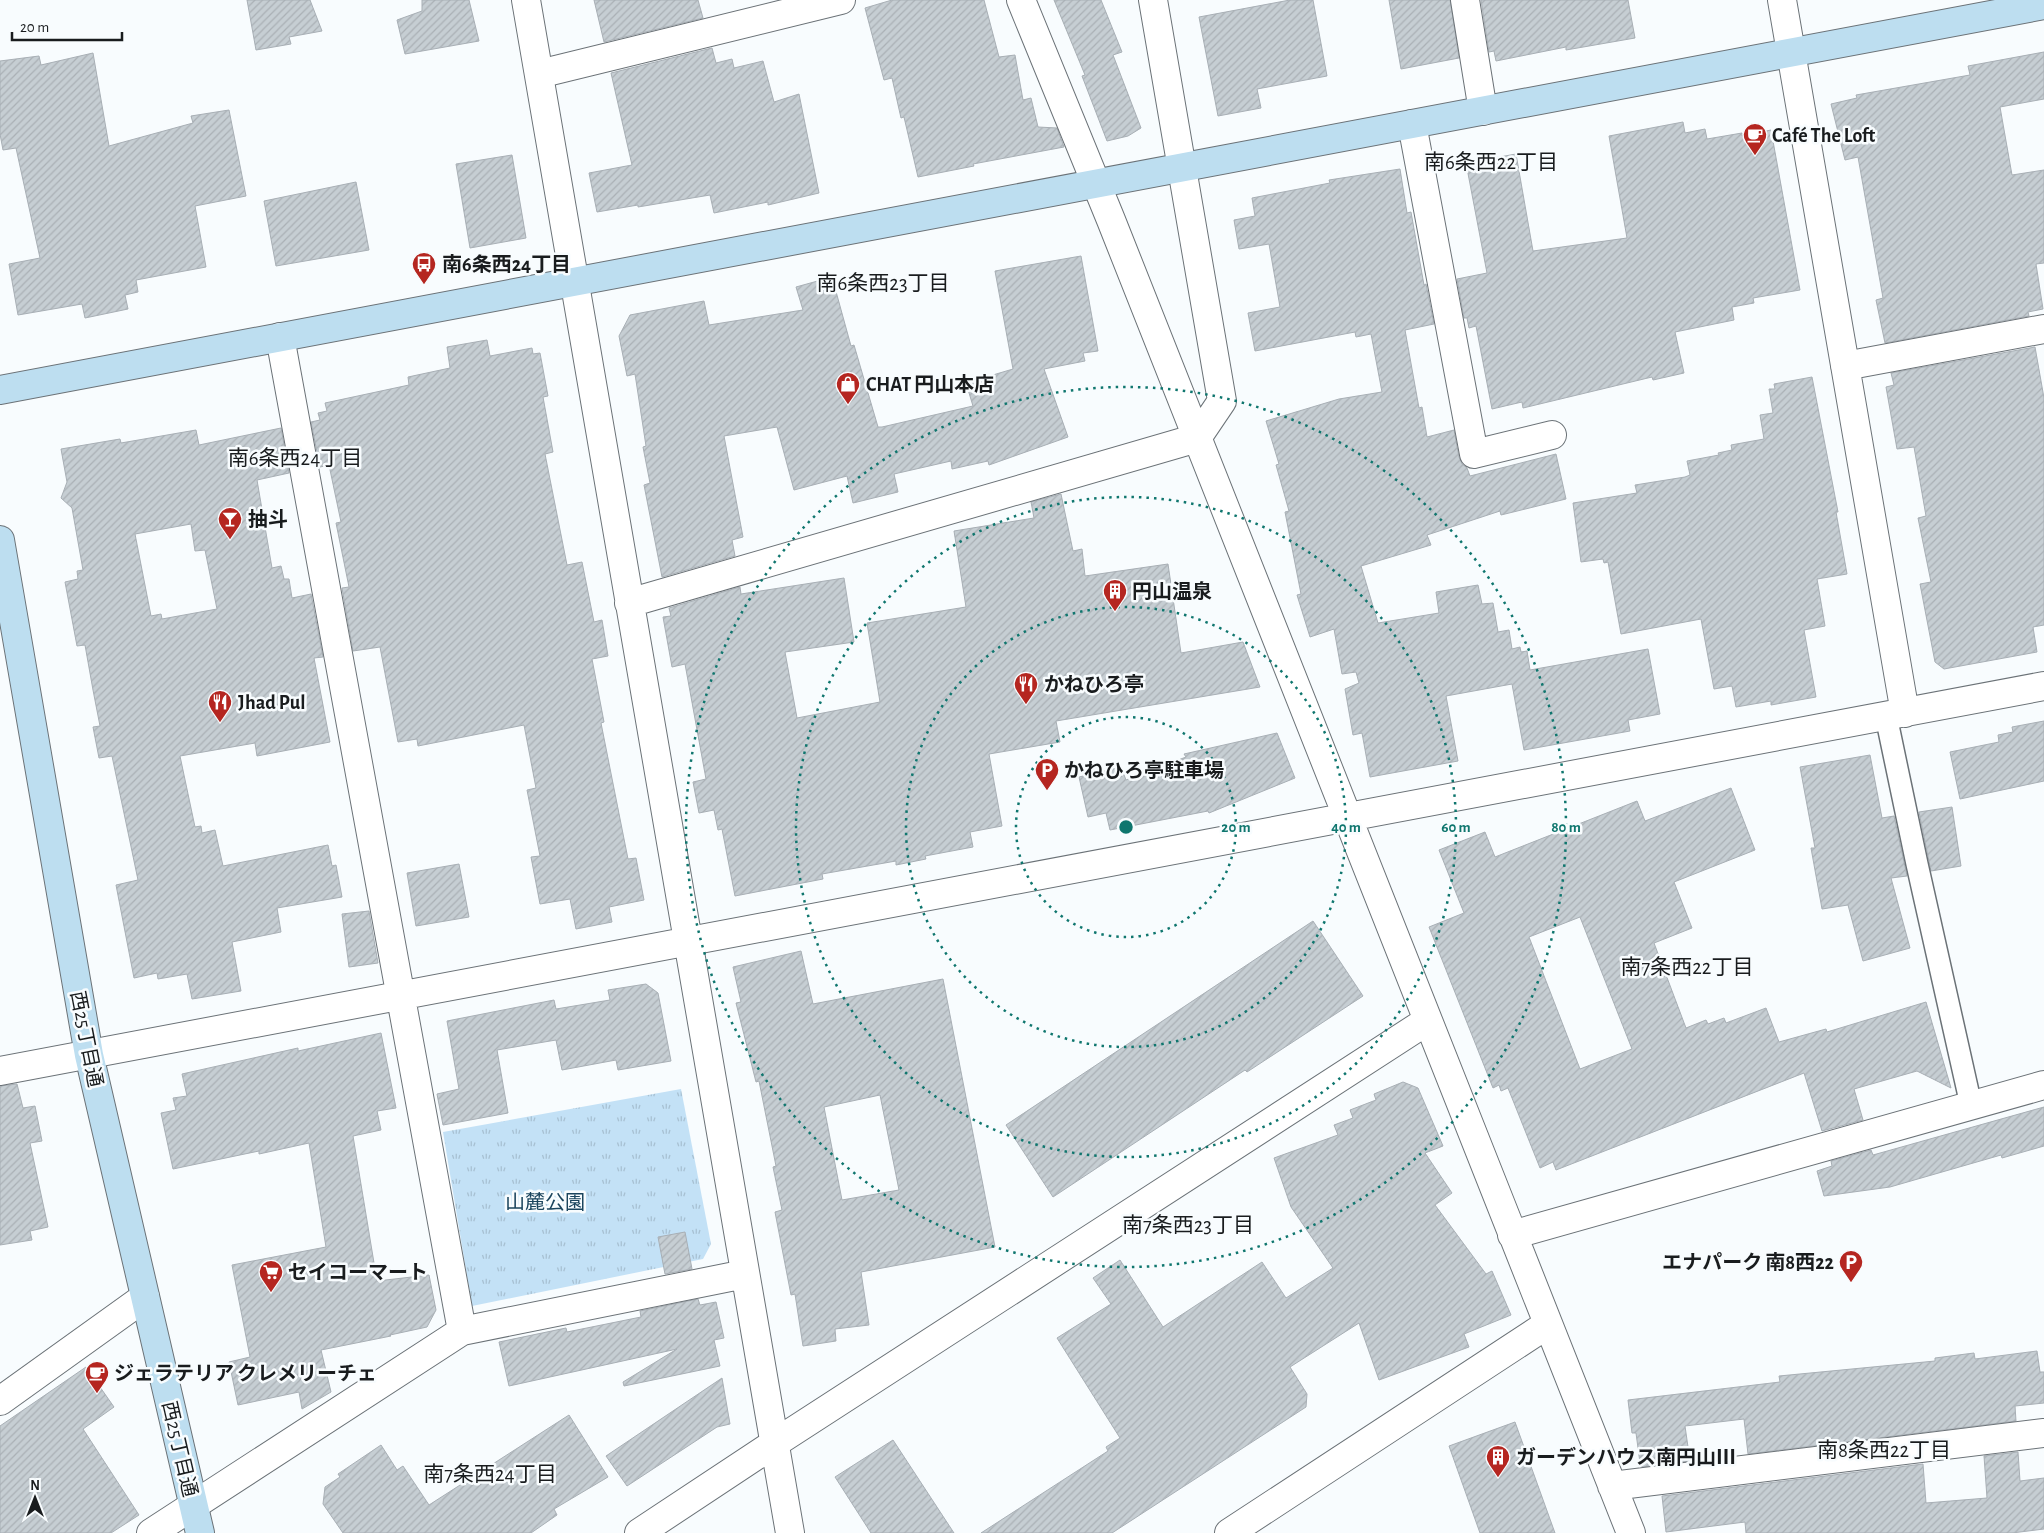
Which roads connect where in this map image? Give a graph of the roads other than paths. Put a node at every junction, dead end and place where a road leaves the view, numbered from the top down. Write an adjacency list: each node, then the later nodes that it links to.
1 (526, 0): 9 (street)
2 (841, 0): 9 (street)
3 (1021, 0): 13 (street)
4 (1153, 0): 12 (street)
5 (1466, 0): 10 (street)
6 (1782, 0): 8 (street)
7 (2044, 5): 8 (street)
8 (1791, 53): 10 (street); 17 (street)
9 (539, 74): 14 (street)
10 (1483, 111): 11 (street)
11 (1412, 124): 12 (street); 19 (street)
12 (1181, 167): 13 (street); 20 (street)
13 (1096, 184): 14 (street); 20 (street)
14 (574, 282): 16 (street); 22 (street)
15 (2044, 329): 17 (street)
16 (280, 337): 18 (street); 27 (street)
17 (1845, 366): 24 (street)
18 (0, 390)
19 (1552, 435)
20 (1197, 438): 22 (street); 25 (street)
21 (0, 540): 29 (street, 西25丁目通)
22 (628, 603): 26 (street)
23 (2044, 686): 24 (street)
24 (1895, 714): 25 (street); 32 (lane)
25 (1347, 817): 26 (street); 28 (street)
26 (687, 941): 27 (street); 34 (street)
27 (400, 996): 29 (street); 37 (street)
28 (1427, 1021): 33 (street); 40 (street)
29 (89, 1055): 30 (street); 35 (street, 西25丁目通)
30 (0, 1071)
31 (2044, 1085): 32 (street)
32 (1971, 1105): 33 (street)
33 (1512, 1235): 36 (street)
34 (746, 1274): 37 (street); 40 (street)
35 (145, 1296): 38 (street); 42 (street, 西25丁目通)
36 (1548, 1324): 41 (street); 47 (street)
37 (462, 1331): 42 (street)
38 (0, 1401)
39 (2044, 1433): 41 (street)
40 (775, 1443): 45 (street); 46 (street)
41 (1612, 1486): 48 (street)
42 (194, 1505): 43 (street); 44 (street, 西25丁目通)
43 (151, 1533)
44 (200, 1533)
45 (639, 1533)
46 (790, 1533)
47 (1229, 1533)
48 (1631, 1533)

